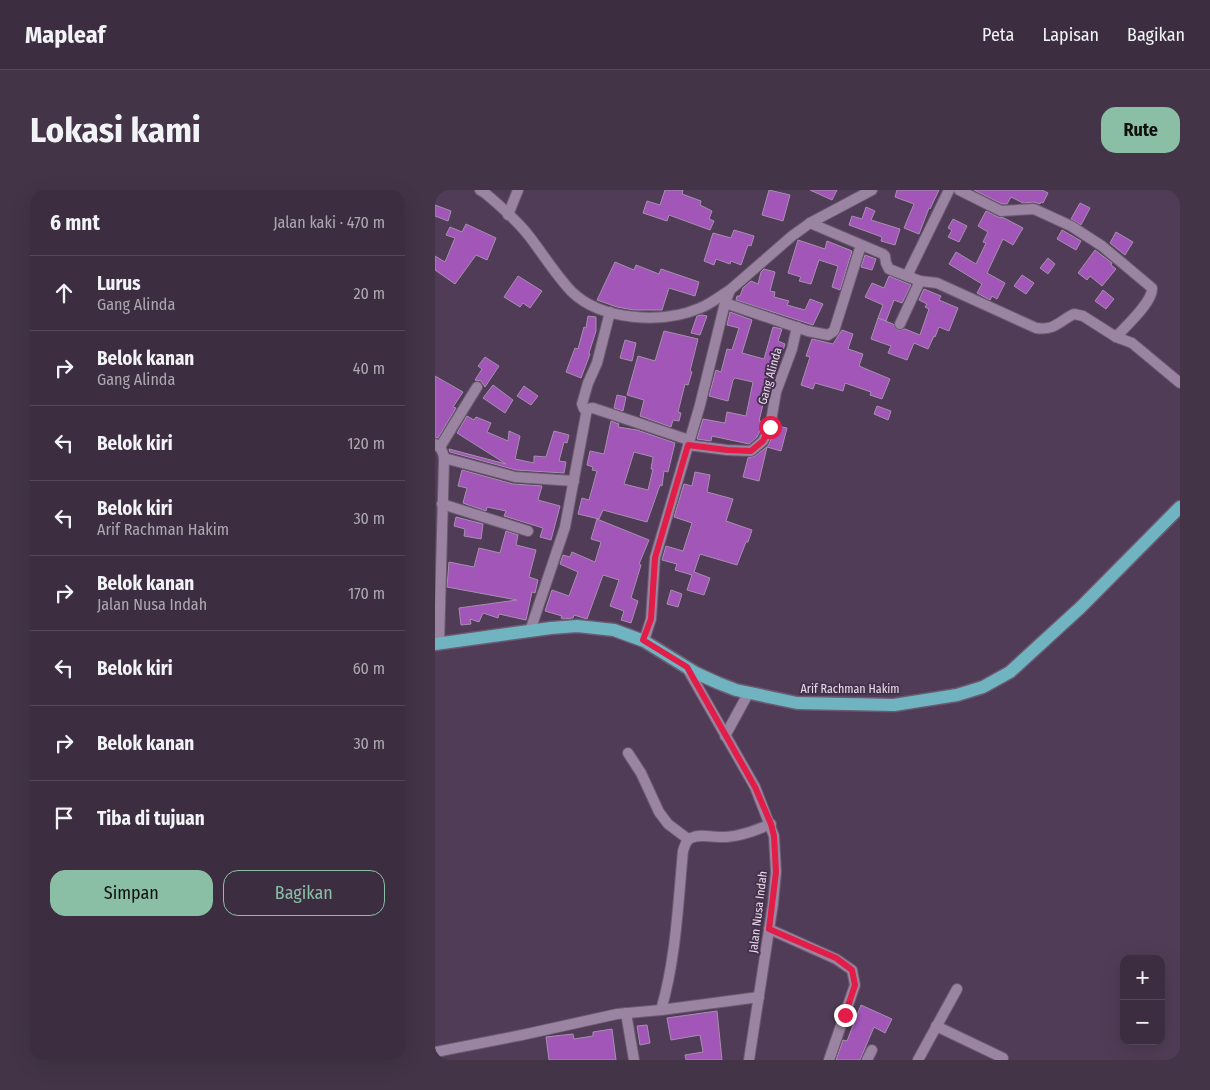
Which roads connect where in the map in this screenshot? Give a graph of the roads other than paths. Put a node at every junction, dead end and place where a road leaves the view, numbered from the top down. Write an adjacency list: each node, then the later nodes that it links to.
1 (480, 190): 6 (street)
2 (518, 190): 6 (street)
3 (872, 190): 7 (street)
4 (949, 190): 9 (street)
5 (959, 190): 15 (street)
6 (508, 215): 12 (street)
7 (811, 223): 8 (street); 11 (street)
8 (861, 245): 9 (street); 14 (street)
9 (907, 276): 10 (street)
10 (921, 281): 13 (street); 15 (street)
11 (723, 299): 12 (street); 14 (street); 19 (street)
12 (610, 312): 18 (street)
13 (900, 324)
14 (797, 327): 19 (street, Gang Alinda)
15 (1116, 337): 16 (street)
16 (1180, 383)
17 (477, 387): 20 (street)
18 (586, 411): 19 (street, Gang Alinda); 22 (street)
19 (689, 442): 28 (street)
20 (437, 446): 21 (street)
21 (444, 458): 22 (street); 23 (street)
22 (574, 481): 27 (street)
23 (442, 504): 25 (street); 26 (street)
24 (1180, 507): 31 (main road, Arif Rachman Hakim)
25 (438, 528): 29 (street)
26 (528, 531)
27 (530, 631): 28 (main road, Arif Rachman Hakim); 29 (main road, Arif Rachman Hakim)
28 (643, 640): 30 (main road, Arif Rachman Hakim)
29 (437, 644)
30 (687, 667): 31 (main road, Arif Rachman Hakim); 32 (street, Jalan Nusa Indah)
31 (749, 692): 32 (street)
32 (725, 736): 34 (street, Jalan Nusa Indah)
33 (628, 753): 35 (street)
34 (771, 824): 35 (street); 36 (street, Jalan Nusa Indah)
35 (688, 839): 39 (street)
36 (769, 929): 38 (street, Jalan Nusa Indah); 46 (street)
37 (957, 989): 41 (street)
38 (759, 997): 39 (street); 45 (street, Jalan Nusa Indah)
39 (661, 1010): 40 (street)
40 (626, 1013): 42 (street); 44 (street)
41 (936, 1026): 43 (street); 47 (street)
42 (435, 1052)
43 (1003, 1058)
44 (634, 1060)
45 (749, 1060)
46 (829, 1060)
47 (918, 1060)

